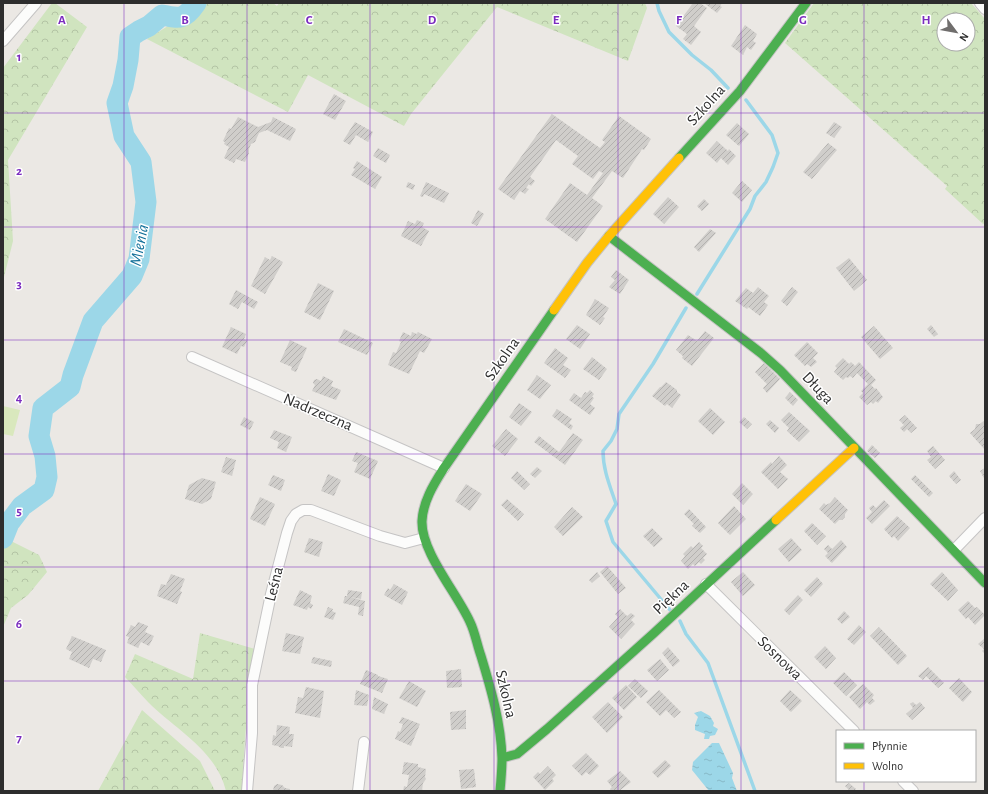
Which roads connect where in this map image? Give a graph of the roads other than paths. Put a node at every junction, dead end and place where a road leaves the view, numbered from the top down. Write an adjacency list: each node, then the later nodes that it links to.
1 (36, 3): 5 (street)
2 (806, 3): 6 (street, Szkolna)
3 (980, 3): 4 (street)
4 (985, 9)
5 (3, 41)
6 (609, 236): 8 (street, Długa); 9 (street, Szkolna)
7 (192, 357): 9 (street, Nadrzeczna)
8 (854, 448): 12 (street, Długa); 14 (street, Piękna)
9 (444, 468): 11 (street, Szkolna)
10 (985, 518): 12 (street)
11 (424, 538): 17 (street, Szkolna); 19 (street, Leśna)
12 (954, 550): 13 (street, Długa)
13 (985, 583)
14 (706, 584): 15 (street, Sosnowa); 17 (street, Piękna)
15 (853, 730)
16 (364, 742): 20 (street)
17 (502, 758): 21 (street, Szkolna)
18 (904, 782): 22 (street)
19 (247, 791)
20 (358, 791)
21 (500, 791)
22 (913, 791)

